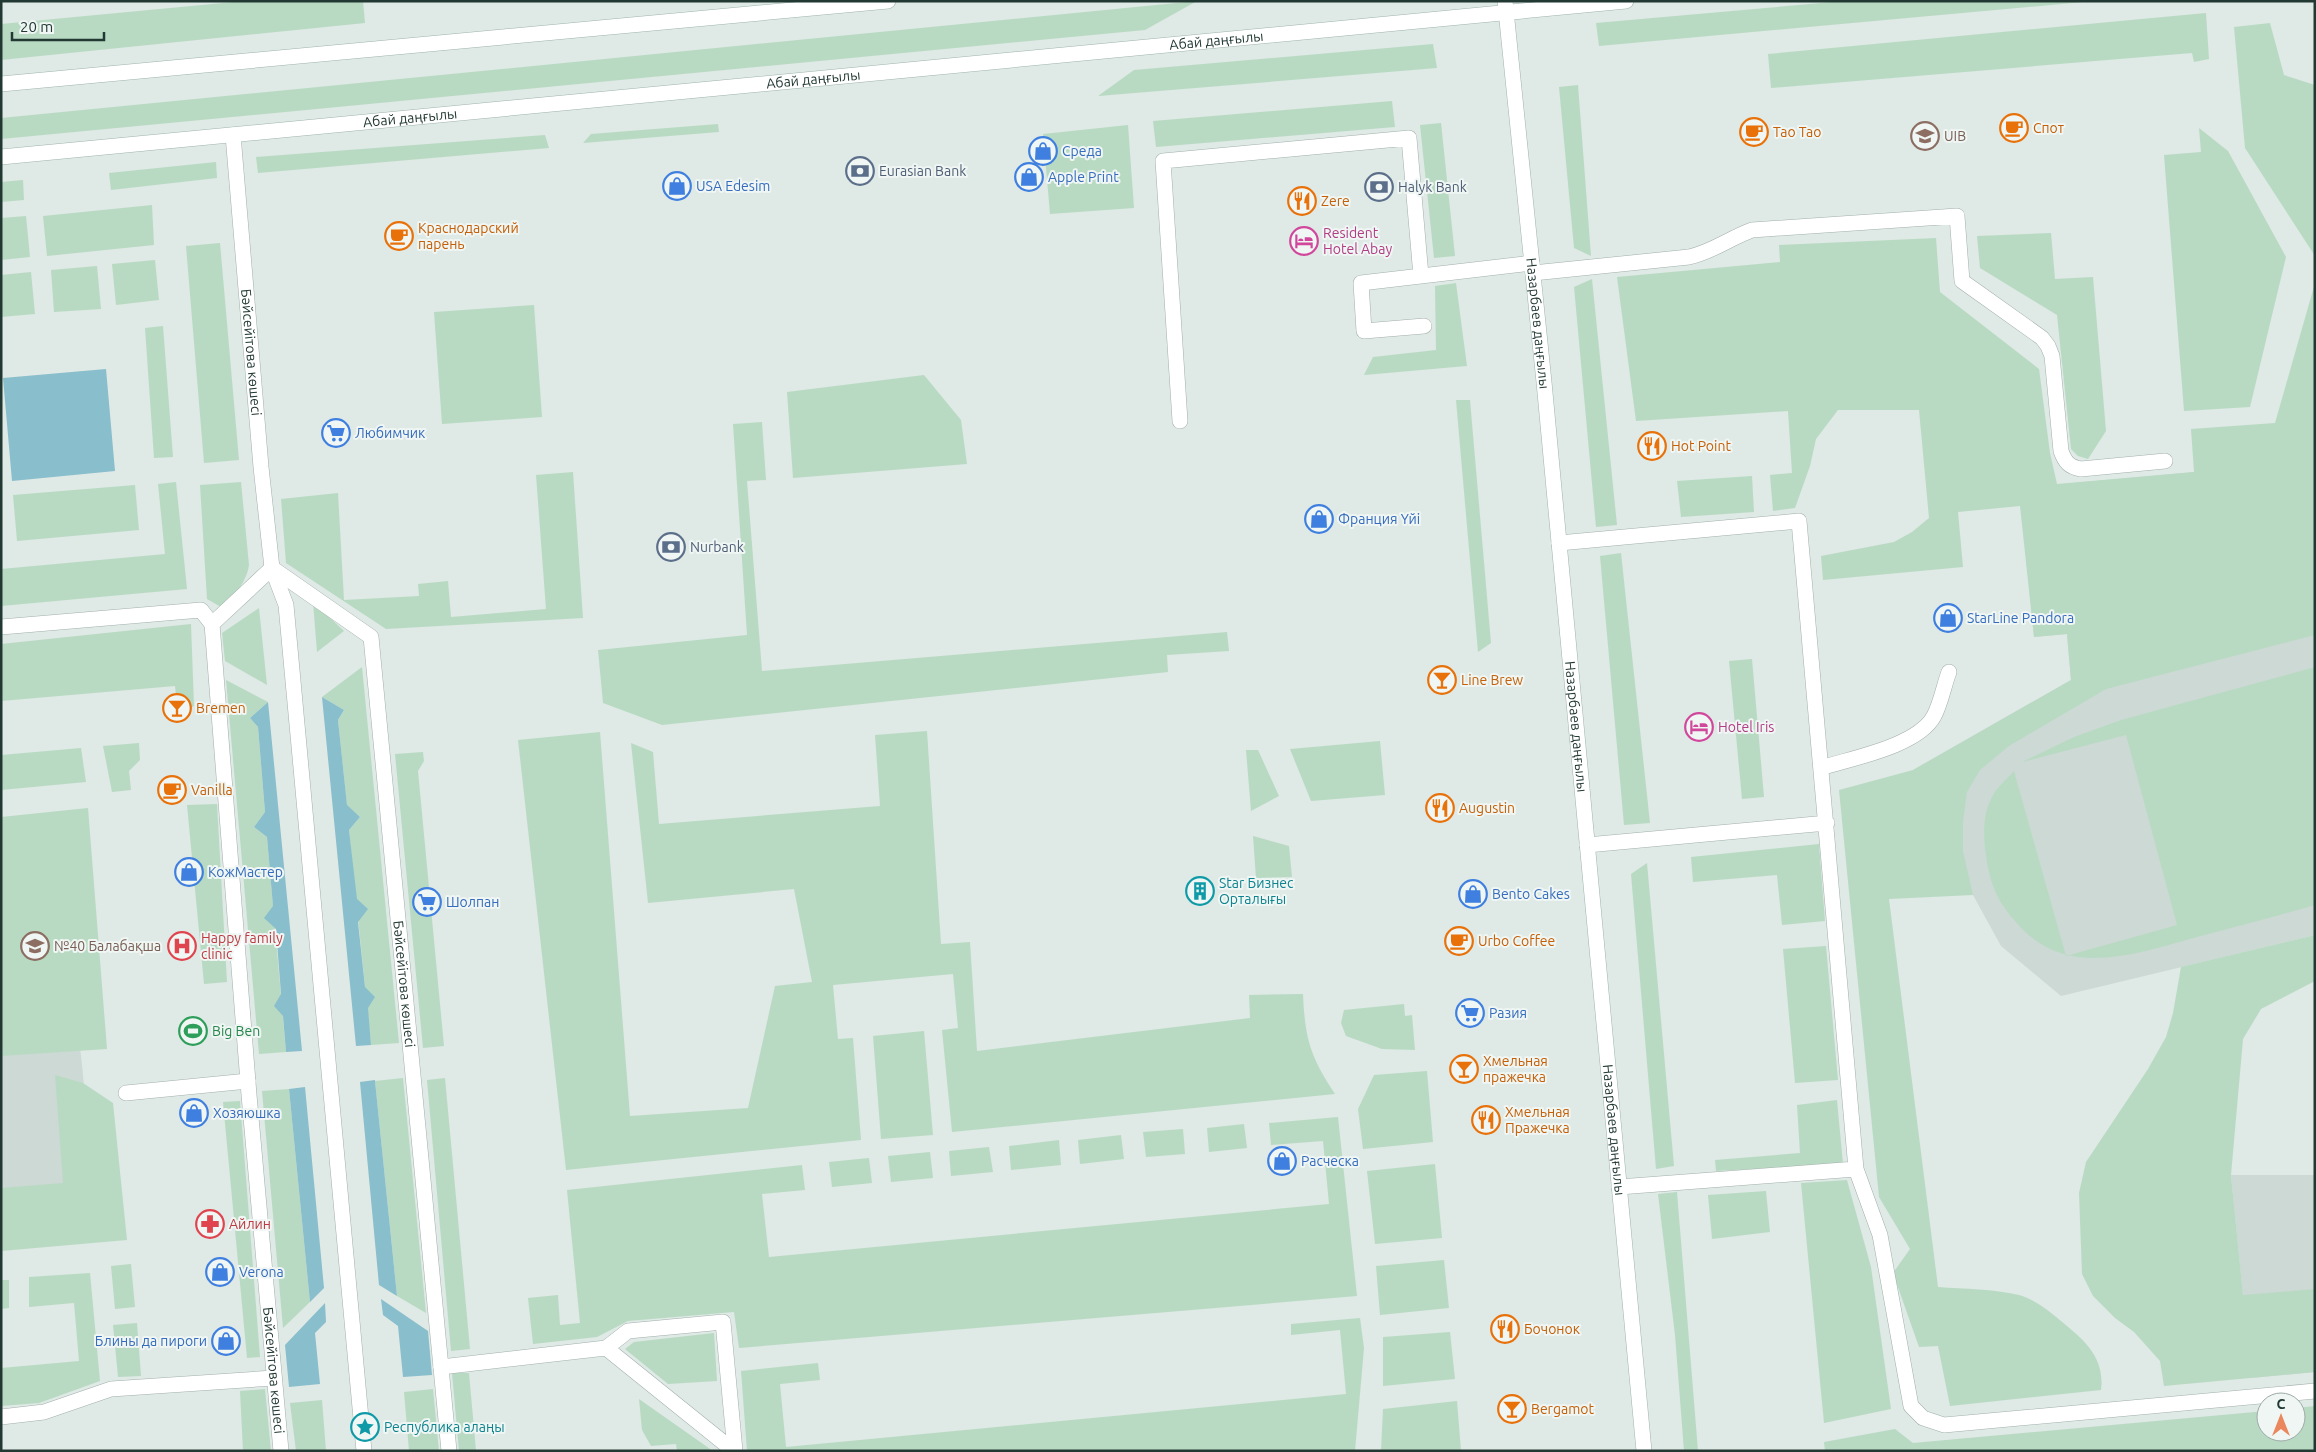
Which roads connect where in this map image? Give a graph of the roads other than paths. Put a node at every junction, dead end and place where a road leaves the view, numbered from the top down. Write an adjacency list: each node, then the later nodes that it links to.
1 (888, 1): 4 (main road)
2 (1626, 1): 3 (main road, Абай даңғылы)
3 (1506, 7): 5 (main road, Абай даңғылы); 7 (main road, Назарбаев даңғылы)
4 (1, 84)
5 (233, 135): 6 (main road, Абай даңғылы); 13 (main road, Бәйсейітова көшесі)
6 (1, 157)
7 (1533, 268): 8 (main road); 11 (main road); 12 (main road, Назарбаев даңғылы)
8 (1421, 276): 9 (main road); 10 (main road)
9 (1424, 326)
10 (1180, 421)
11 (2165, 461)
12 (1559, 543): 17 (main road); 19 (main road, Назарбаев даңғылы)
13 (272, 568): 14 (main road); 25 (main road, Бәйсейітова көшесі); 30 (main road, Бәйсейітова көшесі)
14 (212, 624): 15 (main road); 20 (main road, Бәйсейітова көшесі)
15 (1, 627)
16 (1948, 672): 17 (main road)
17 (1821, 768): 18 (main road)
18 (1826, 822): 19 (main road); 22 (main road)
19 (1587, 845): 23 (main road, Назарбаев даңғылы)
20 (248, 1081): 21 (main road); 26 (main road, Бәйсейітова көшесі)
21 (126, 1093)
22 (1856, 1168): 23 (main road); 27 (main road)
23 (1619, 1187): 33 (main road, Назарбаев даңғылы)
24 (606, 1348): 25 (main road); 32 (main road); 32 (main road)
25 (440, 1367): 31 (main road, Бәйсейітова көшесі)
26 (274, 1378): 28 (main road); 29 (main road, Бәйсейітова көшесі)
27 (2315, 1391)
28 (1, 1417)
29 (281, 1451)
30 (364, 1451)
31 (449, 1451)
32 (734, 1451)
33 (1644, 1451)

